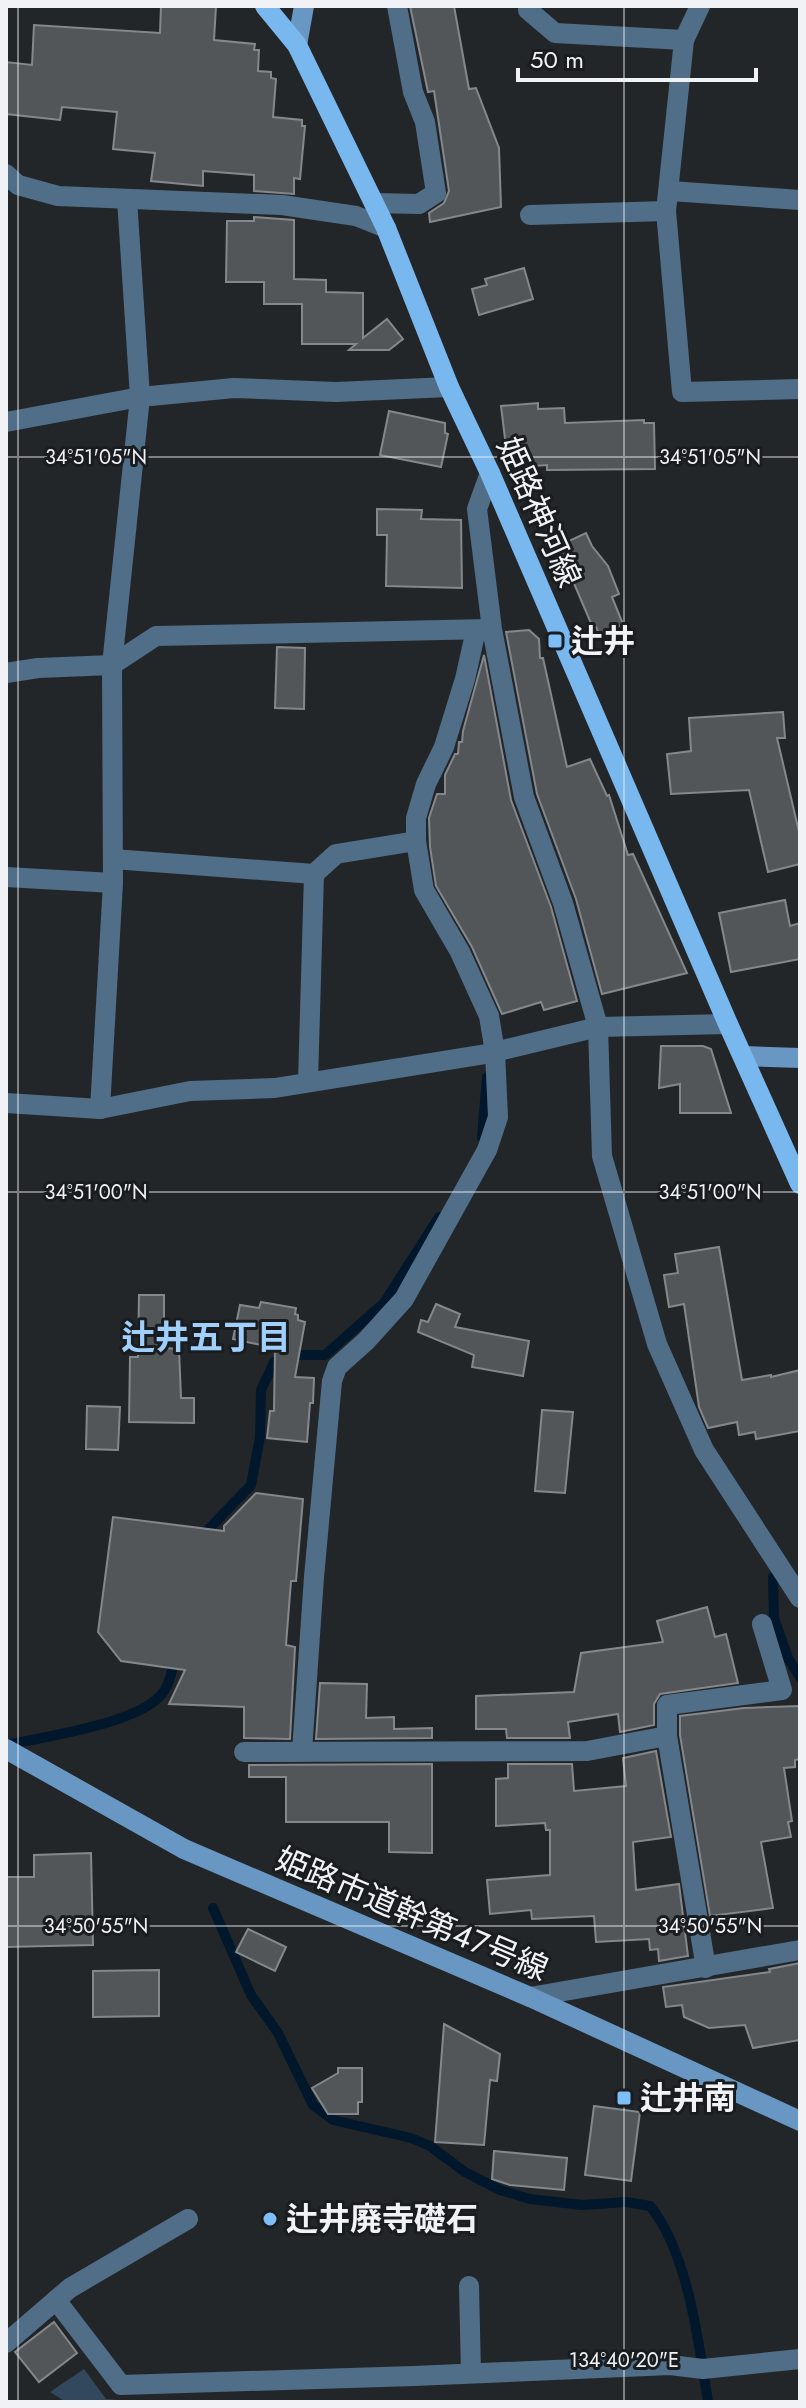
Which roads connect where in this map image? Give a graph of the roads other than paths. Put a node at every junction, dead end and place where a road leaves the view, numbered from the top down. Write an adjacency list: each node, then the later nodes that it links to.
1 (265, 6): 7 (main road, 姫路神河線)
2 (304, 6): 7 (street)
3 (397, 6): 12 (street)
4 (528, 6): 6 (street)
5 (700, 6): 6 (street)
6 (684, 40): 11 (street)
7 (297, 45): 12 (main road, 姫路神河線)
8 (6, 174): 9 (street)
9 (127, 199): 14 (street); 17 (street)
10 (800, 200): 11 (street)
11 (668, 201): 13 (street); 16 (street)
12 (374, 203): 14 (main road, 姫路神河線)
13 (530, 215)
14 (386, 228): 15 (main road, 姫路神河線)
15 (449, 387): 17 (street); 19 (main road, 姫路神河線)
16 (800, 389)
17 (140, 397): 18 (street); 21 (street)
18 (6, 422)
19 (490, 473): 20 (street); 28 (main road, 姫路神河線)
20 (484, 630): 21 (street); 23 (street); 29 (street)
21 (112, 665): 22 (street); 24 (street)
22 (6, 673)
23 (416, 841): 25 (street); 30 (street)
24 (113, 859): 25 (street); 27 (street)
25 (314, 874): 33 (street)
26 (6, 877): 27 (street)
27 (113, 883): 35 (street)
28 (728, 1024): 29 (street); 31 (main road, 姫路神河線)
29 (598, 1027): 30 (street); 37 (street)
30 (495, 1052): 33 (street); 41 (street)
31 (744, 1056): 32 (street); 36 (main road, 姫路神河線)
32 (800, 1058)
33 (308, 1082): 35 (street)
34 (6, 1103): 35 (street)
35 (100, 1109)
36 (800, 1184)
37 (800, 1598)
38 (762, 1624): 39 (street)
39 (667, 1736): 41 (street); 44 (street)
40 (6, 1749): 45 (street, 姫路市道幹第47号線)
41 (302, 1751): 42 (street)
42 (244, 1752)
43 (800, 1950): 44 (street)
44 (706, 1968): 45 (street)
45 (530, 1997): 46 (street, 姫路市道幹第47号線)
46 (800, 2121)
47 (188, 2219): 49 (street)
48 (469, 2286): 52 (street)
49 (56, 2300): 50 (street); 52 (street)
50 (6, 2343)
51 (800, 2359): 52 (street)
52 (471, 2373)

